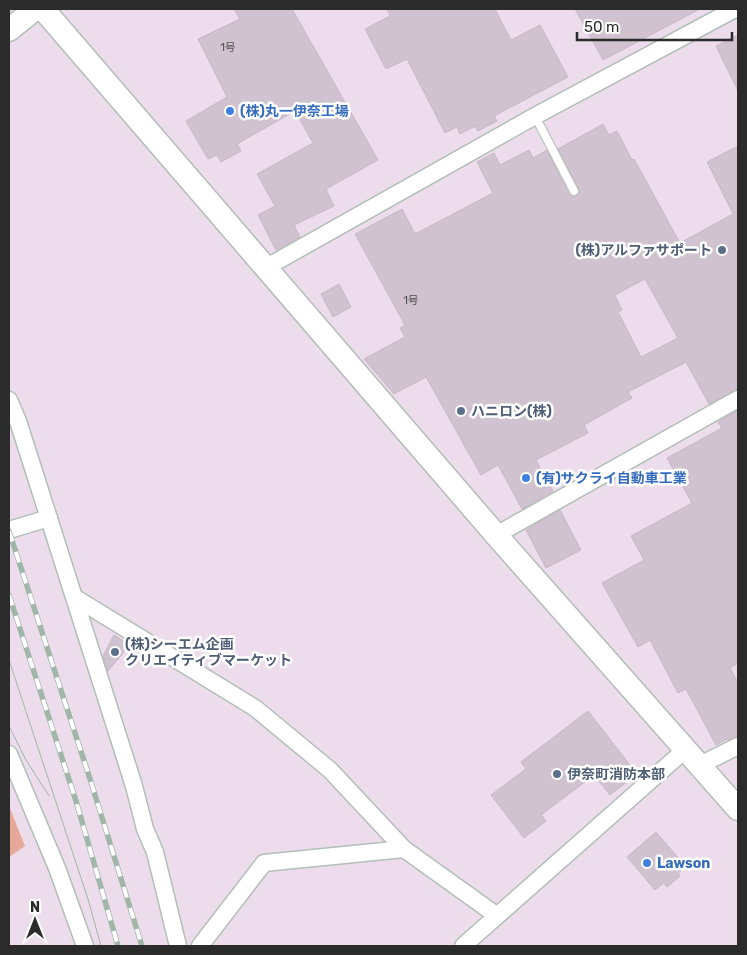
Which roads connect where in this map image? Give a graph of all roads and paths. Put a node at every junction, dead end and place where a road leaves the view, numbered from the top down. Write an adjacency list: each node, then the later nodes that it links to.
1 (35, 9): 4 (street)
2 (43, 9): 7 (street)
3 (735, 9): 5 (street)
4 (9, 30)
5 (535, 116): 6 (lane); 7 (street)
6 (574, 190)
7 (265, 268): 12 (street)
8 (9, 400): 10 (street)
9 (738, 400): 12 (street)
10 (49, 518): 11 (street); 13 (street)
11 (9, 530)
12 (496, 535): 16 (street)
13 (74, 597): 18 (street); 21 (street)
14 (738, 746): 16 (street)
15 (9, 754): 20 (street)
16 (693, 757): 17 (street); 19 (street)
17 (738, 809)
18 (404, 849): 19 (street); 22 (street)
19 (496, 915): 23 (street)
20 (84, 946)
21 (178, 946)
22 (200, 946)
23 (463, 946)

